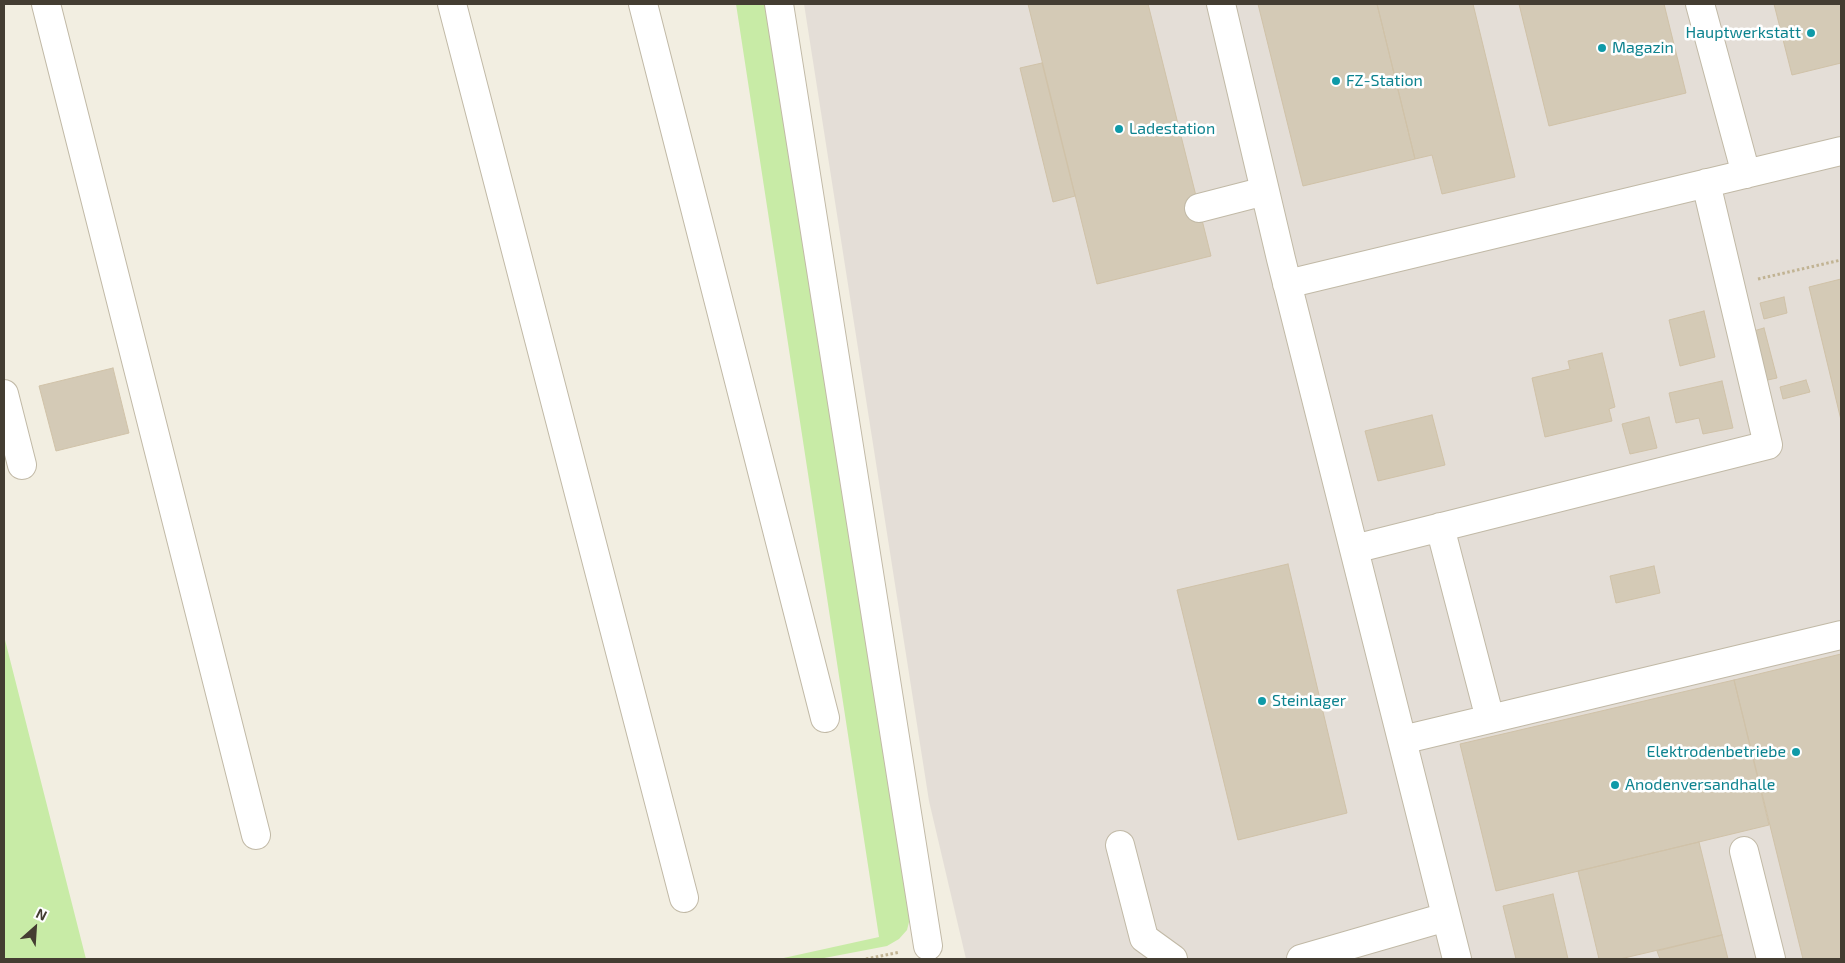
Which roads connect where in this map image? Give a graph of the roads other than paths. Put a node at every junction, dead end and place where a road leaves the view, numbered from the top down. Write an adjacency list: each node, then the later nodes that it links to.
1 (46, 4): 21 (lane)
2 (452, 4): 24 (lane)
3 (643, 4): 18 (lane)
4 (779, 4): 26 (lane)
5 (1221, 4): 10 (lane)
6 (1700, 4): 8 (lane)
7 (1841, 151): 8 (lane)
8 (1746, 174): 9 (lane)
9 (1706, 183): 12 (lane); 15 (lane)
10 (1265, 191): 11 (lane); 12 (lane)
11 (1199, 208)
12 (1287, 284): 16 (lane)
13 (4, 394): 14 (lane)
14 (22, 465)
15 (1440, 528): 16 (lane); 19 (lane)
16 (1354, 549): 20 (lane)
17 (1841, 635): 19 (lane)
18 (825, 718)
19 (1490, 719): 20 (lane)
20 (1402, 740): 25 (lane)
21 (256, 835)
22 (1120, 845): 27 (lane)
23 (1744, 851): 30 (lane)
24 (684, 898)
25 (1446, 917): 28 (lane); 29 (lane)
26 (928, 946)
27 (1173, 959)
28 (1301, 959)
29 (1457, 959)
30 (1771, 959)

